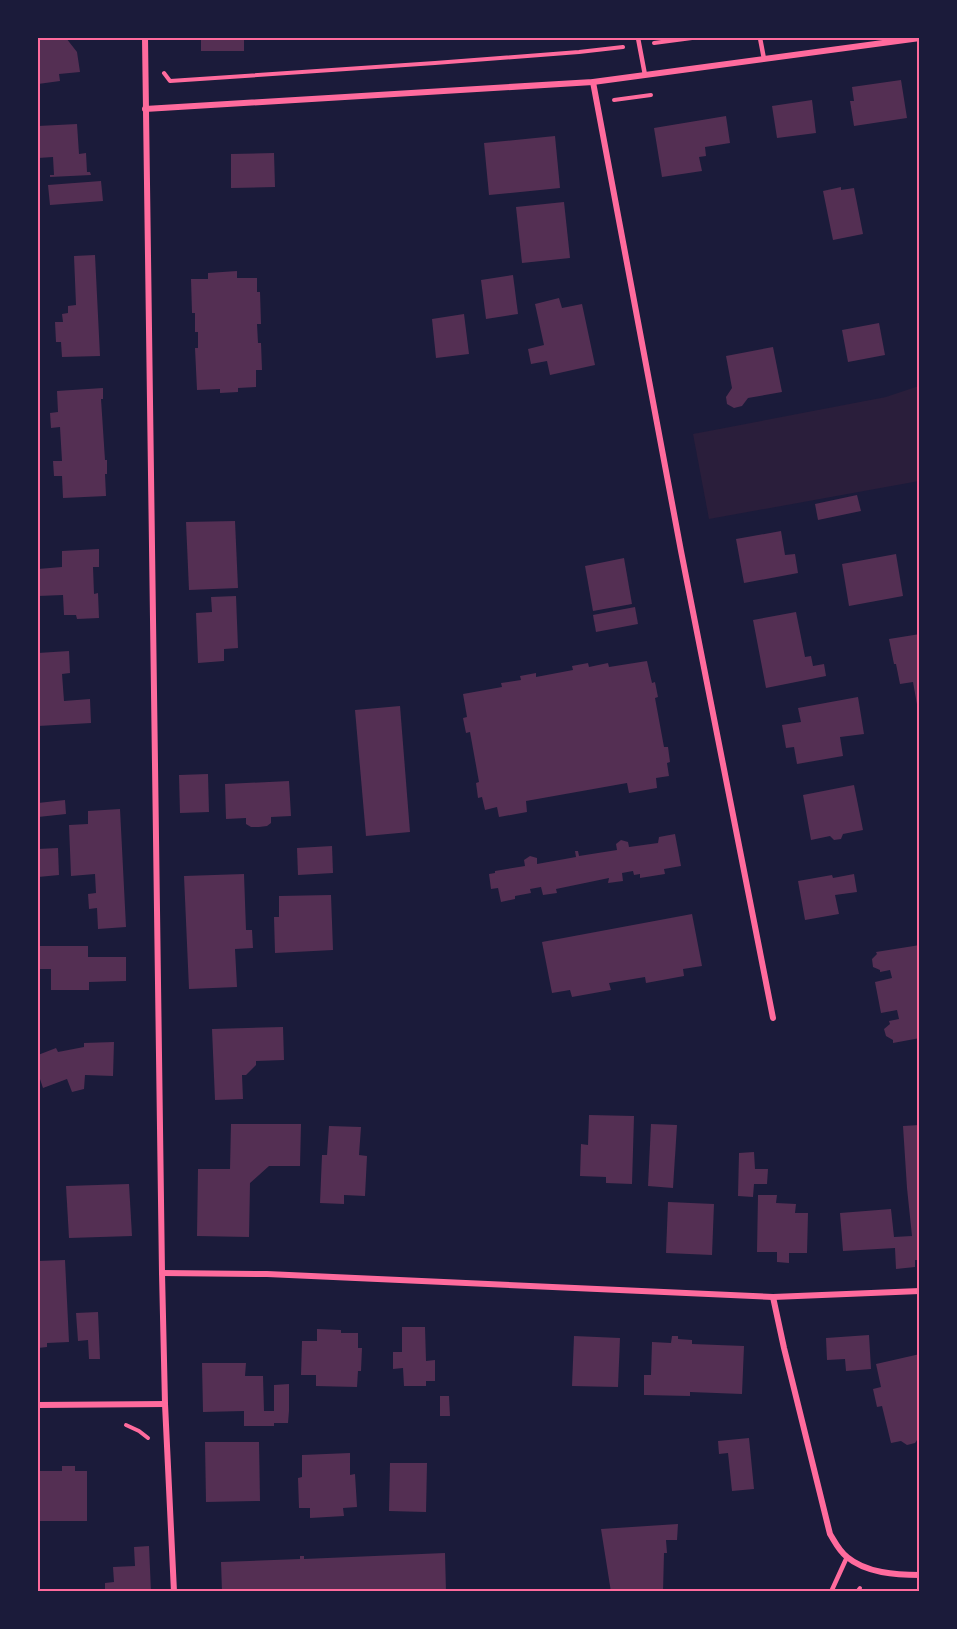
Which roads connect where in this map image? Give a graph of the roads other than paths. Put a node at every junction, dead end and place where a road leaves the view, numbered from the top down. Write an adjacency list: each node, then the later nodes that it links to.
1 (145, 38): 8 (street)
2 (638, 38): 6 (lane)
3 (760, 38): 5 (lane)
4 (920, 38): 5 (street)
5 (764, 59): 6 (street)
6 (645, 75): 7 (street)
7 (593, 82): 8 (street); 9 (street)
8 (145, 109): 10 (street)
9 (773, 1018)
10 (162, 1273): 12 (street); 13 (street)
11 (920, 1291): 12 (street)
12 (773, 1297): 15 (street)
13 (165, 1404): 14 (street); 17 (street)
14 (38, 1406)
15 (847, 1557): 16 (street); 18 (lane)
16 (920, 1575)
17 (174, 1592)
18 (831, 1592)

